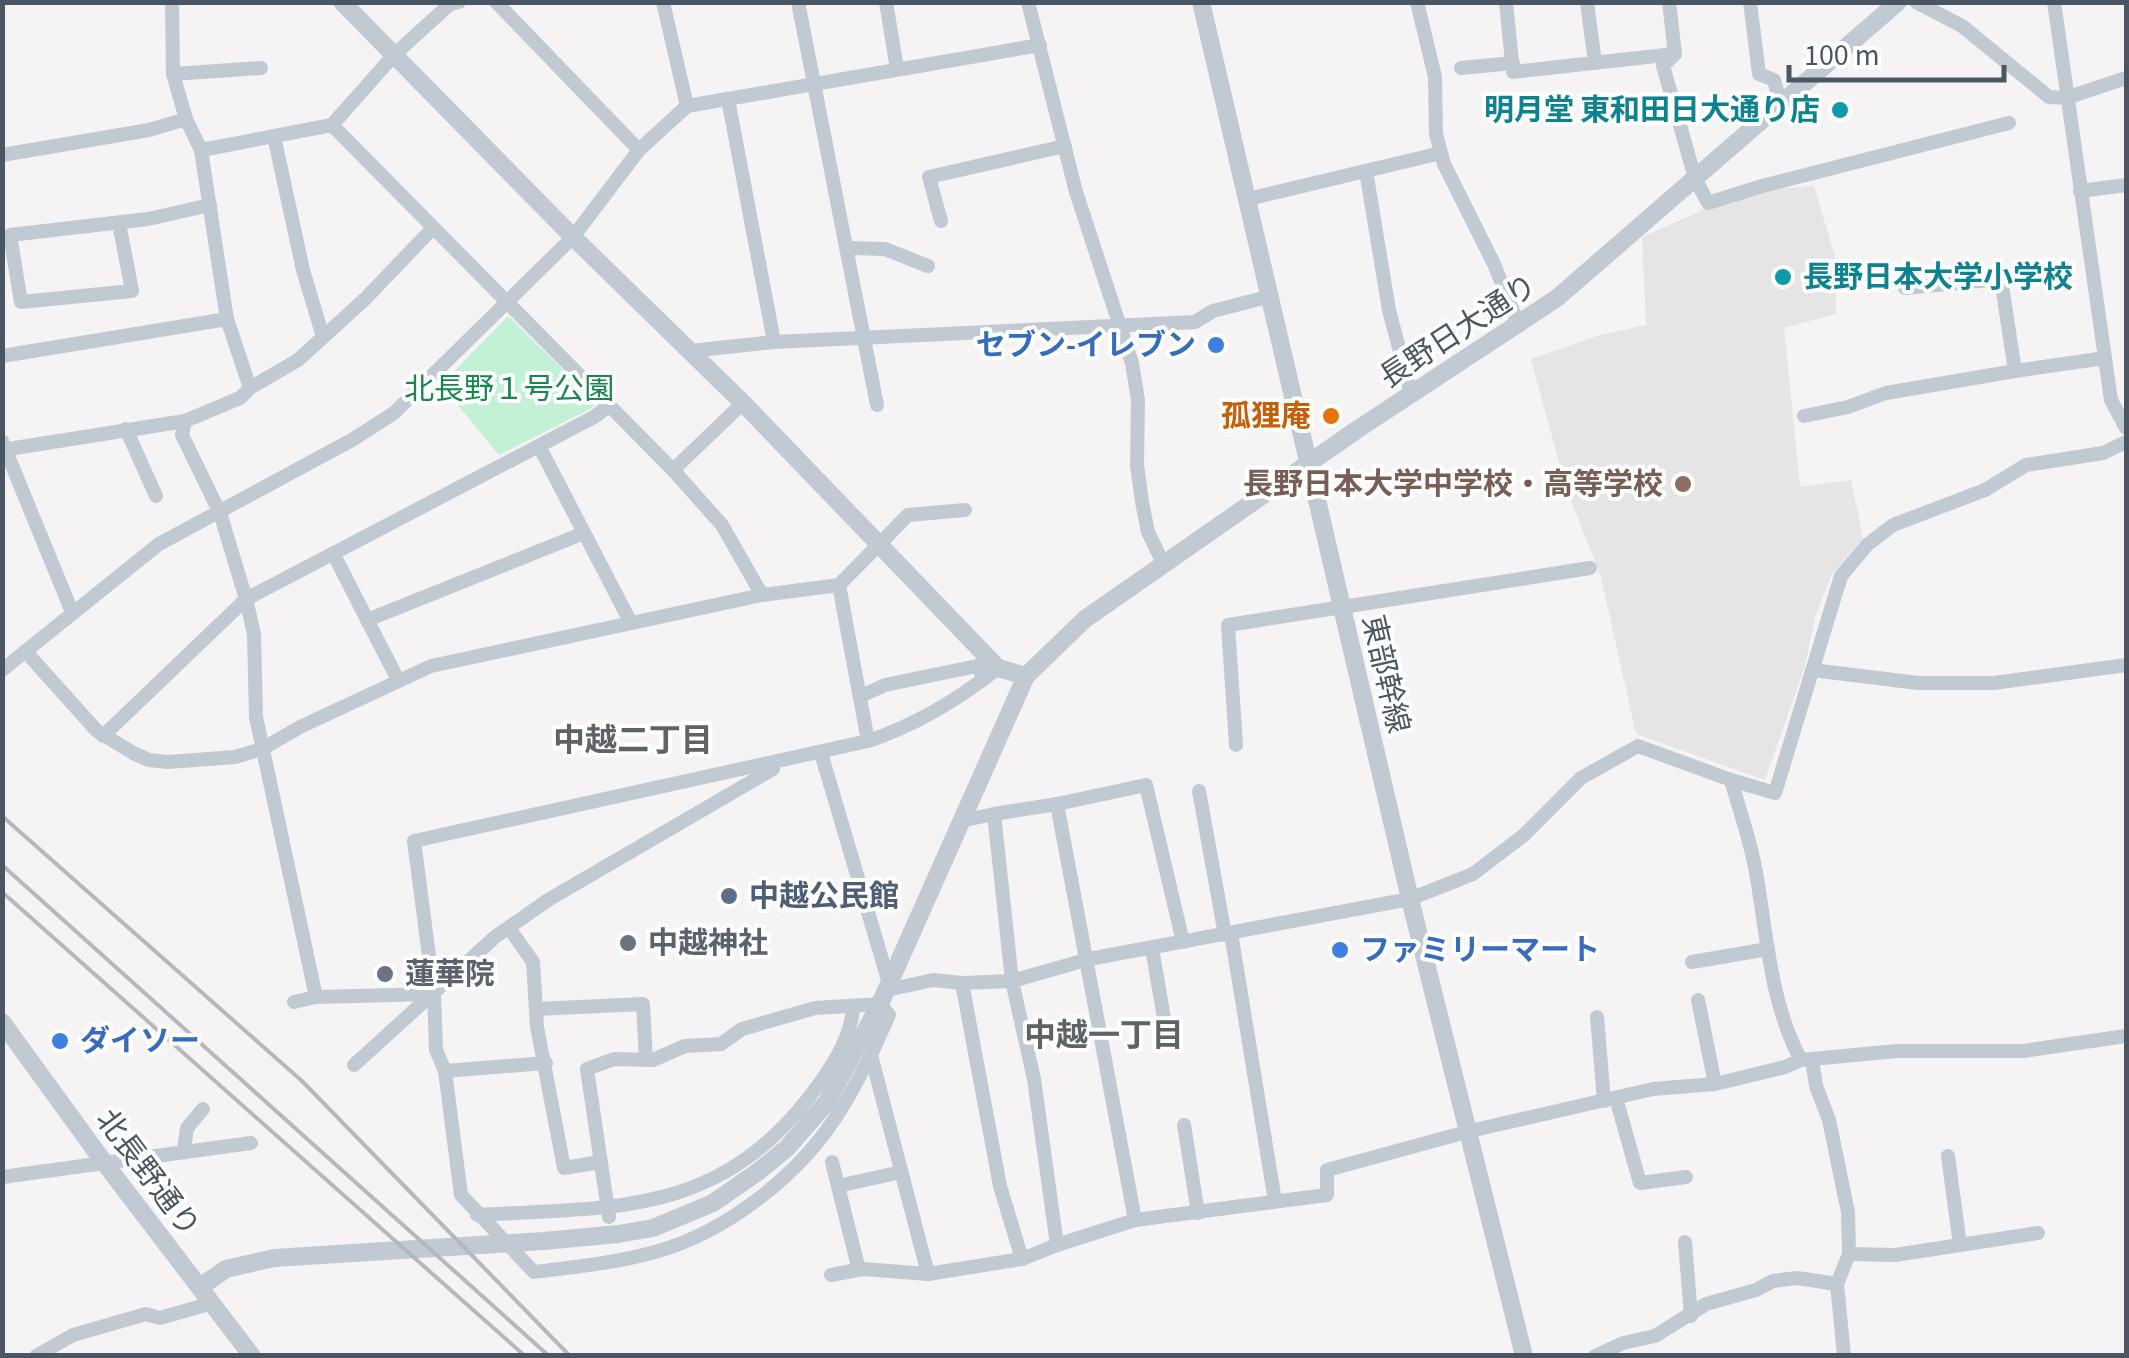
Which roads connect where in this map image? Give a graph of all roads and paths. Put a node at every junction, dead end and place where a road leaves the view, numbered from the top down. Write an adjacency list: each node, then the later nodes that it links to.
1 (172, 2): 26 (street)
2 (342, 2): 19 (street)
3 (459, 2): 19 (street)
4 (496, 2): 39 (street)
5 (663, 2): 32 (street)
6 (798, 2): 28 (street)
7 (886, 2): 25 (street)
8 (1028, 2): 18 (street)
9 (1200, 2): 46 (street, 東部幹線)
10 (1417, 2): 40 (street)
11 (1506, 2): 21 (street)
12 (1587, 2): 22 (street)
13 (1668, 2): 20 (street)
14 (1750, 2): 31 (street)
15 (1898, 2): 31 (street, 長野日大通り)
16 (1916, 2): 29 (street)
17 (2054, 2): 29 (street)
18 (1040, 46): 25 (street); 37 (street)
19 (394, 54): 35 (street); 51 (street)
20 (1675, 54): 22 (street); 43 (street)
21 (1513, 63): 22 (street); 24 (street)
22 (1595, 63)
23 (261, 68): 26 (street)
24 (1461, 68)
25 (897, 69): 28 (street)
26 (173, 74): 33 (street)
27 (2126, 78): 29 (street)
28 (816, 83): 30 (street); 52 (street)
29 (2066, 98): 45 (street)
30 (728, 99): 32 (street); 62 (street)
31 (1780, 105): 43 (street, 長野日大通り)
32 (686, 106): 39 (street)
33 (186, 119): 38 (street); 41 (street)
34 (2009, 124): 43 (street)
35 (332, 125): 36 (street); 50 (street)
36 (274, 136): 38 (street); 60 (street)
37 (1065, 146): 48 (street); 59 (street)
38 (200, 150): 47 (street)
39 (639, 150): 51 (street)
40 (1441, 153): 42 (street); 58 (street)
41 (2, 155)
42 (1366, 171): 46 (street); 68 (street)
43 (1695, 178): 58 (street, 長野日大通り)
44 (2126, 185): 45 (street)
45 (2080, 191): 65 (street)
46 (1248, 199): 55 (street, 東部幹線)
47 (210, 206): 49 (street); 57 (street)
48 (941, 221)
49 (120, 223): 49 (street)
50 (433, 228): 56 (street); 60 (street)
51 (573, 238): 56 (street); 63 (street)
52 (848, 248): 53 (street); 61 (street)
53 (928, 266)
54 (1904, 288): 66 (street)
55 (1271, 296): 59 (street); 79 (street, 東部幹線)
56 (509, 304): 70 (street); 83 (street)
57 (226, 320): 64 (street); 67 (street)
58 (1519, 326): 68 (street, 長野日大通り)
59 (1120, 327): 61 (street); 87 (street)
60 (323, 337): 67 (street)
61 (864, 338): 62 (street); 71 (street)
62 (774, 342): 63 (street)
63 (690, 352): 69 (street)
64 (2, 356)
65 (2105, 358): 66 (street); 74 (street)
66 (2015, 371): 72 (street)
67 (250, 388): 73 (street)
68 (1412, 394): 79 (street, 長野日大通り)
69 (743, 403): 80 (street); 85 (street)
70 (609, 406): 77 (street); 80 (street)
71 (877, 406)
72 (1804, 416)
73 (184, 421): 75 (street); 83 (street)
74 (2126, 428)
75 (126, 429): 78 (street); 81 (street)
76 (2126, 442): 99 (street)
77 (539, 446): 84 (street); 86 (street)
78 (3, 447): 93 (street)
79 (1310, 464): 87 (street, 長野日大通り); 92 (street, 東部幹線)
80 (673, 470): 90 (street)
81 (156, 496)
82 (965, 510): 85 (street)
83 (220, 513): 91 (street); 93 (street)
84 (584, 533): 94 (street); 95 (street)
85 (878, 544): 89 (street); 100 (street)
86 (333, 554): 91 (street); 94 (street)
87 (1162, 563): 101 (street, 長野日大通り)
88 (1590, 568): 92 (street)
89 (839, 585): 90 (street); 103 (street)
90 (762, 595): 95 (street)
91 (246, 599): 104 (street); 107 (street)
92 (1342, 606): 106 (street); 115 (street, 東部幹線)
93 (72, 612): 96 (street)
94 (367, 620): 102 (street)
95 (631, 623): 102 (street)
96 (26, 652): 98 (street); 104 (street)
97 (2126, 665): 99 (street)
98 (2, 670)
99 (1812, 670): 110 (street)
100 (992, 673): 101 (street); 103 (street); 105 (street)
101 (1026, 676): 114 (street)
102 (398, 680): 107 (street)
103 (861, 696): 105 (street)
104 (104, 736): 107 (street)
105 (868, 741): 108 (street)
106 (1236, 745)
107 (262, 749): 127 (street)
108 (821, 753): 125 (street); 126 (street)
109 (773, 770): 116 (street)
110 (1732, 780): 115 (street); 120 (street)
111 (1198, 791): 117 (street)
112 (1057, 804): 113 (street); 118 (street); 121 (street)
113 (994, 814): 114 (street); 123 (street)
114 (960, 821): 125 (street)
115 (1410, 898): 117 (street); 146 (street, 東部幹線)
116 (509, 928): 126 (street); 131 (street)
117 (1228, 934): 118 (street); 157 (street)
118 (1183, 942): 119 (street)
119 (1152, 948): 121 (street); 134 (street)
120 (1768, 949): 122 (street); 137 (street)
121 (1088, 959): 123 (street); 161 (street)
122 (1692, 962)
123 (1012, 981): 124 (street); 164 (street)
124 (962, 983): 125 (street); 167 (street)
125 (885, 992): 130 (street); 136 (street); 172 (street)
126 (434, 994): 127 (street); 140 (street); 141 (street)
127 (316, 997): 129 (street)
128 (1698, 1000): 142 (street)
129 (294, 1002)
130 (853, 1006): 138 (street); 158 (street)
131 (536, 1009): 138 (street); 139 (street)
132 (1597, 1017): 143 (street)
133 (2, 1022): 150 (street, 北長野通り)
134 (1165, 1024)
135 (2126, 1036): 137 (street)
136 (871, 1056): 153 (street); 160 (street)
137 (1806, 1059): 142 (street); 166 (street)
138 (646, 1060): 151 (street)
139 (546, 1063): 141 (street); 151 (street)
140 (354, 1065)
141 (445, 1071): 160 (street)
142 (1715, 1084): 143 (street)
143 (1610, 1099): 146 (street); 155 (street)
144 (203, 1109): 148 (street)
145 (1184, 1125): 159 (street)
146 (1470, 1131): 157 (street); 177 (street, 東部幹線)
147 (250, 1143): 148 (street)
148 (184, 1150): 150 (street)
149 (1948, 1156): 165 (street)
150 (103, 1161): 154 (street); 172 (street, 北長野通り)
151 (600, 1162): 158 (street)
152 (832, 1162): 156 (street)
153 (901, 1172): 156 (street); 169 (street)
154 (2, 1177)
155 (1686, 1177)
156 (838, 1186): 168 (street)
157 (1275, 1201): 159 (street)
158 (608, 1212): 160 (street)
159 (1198, 1213): 161 (street)
160 (478, 1215)
161 (1135, 1220): 164 (street)
162 (2038, 1233): 165 (street)
163 (1685, 1242): 174 (street)
164 (1058, 1245): 167 (street)
165 (1960, 1246): 166 (street)
166 (1849, 1254): 171 (street)
167 (1022, 1258): 169 (street)
168 (859, 1270): 169 (street); 170 (street)
169 (928, 1274)
170 (831, 1275)
171 (1836, 1284): 174 (street); 179 (street)
172 (200, 1287): 173 (street, 北長野通り)
173 (212, 1303): 175 (street); 176 (street, 北長野通り)
174 (1691, 1316): 178 (street)
175 (36, 1356)
176 (252, 1356)
177 (1524, 1356)
178 (1595, 1356)
179 (1844, 1356)

